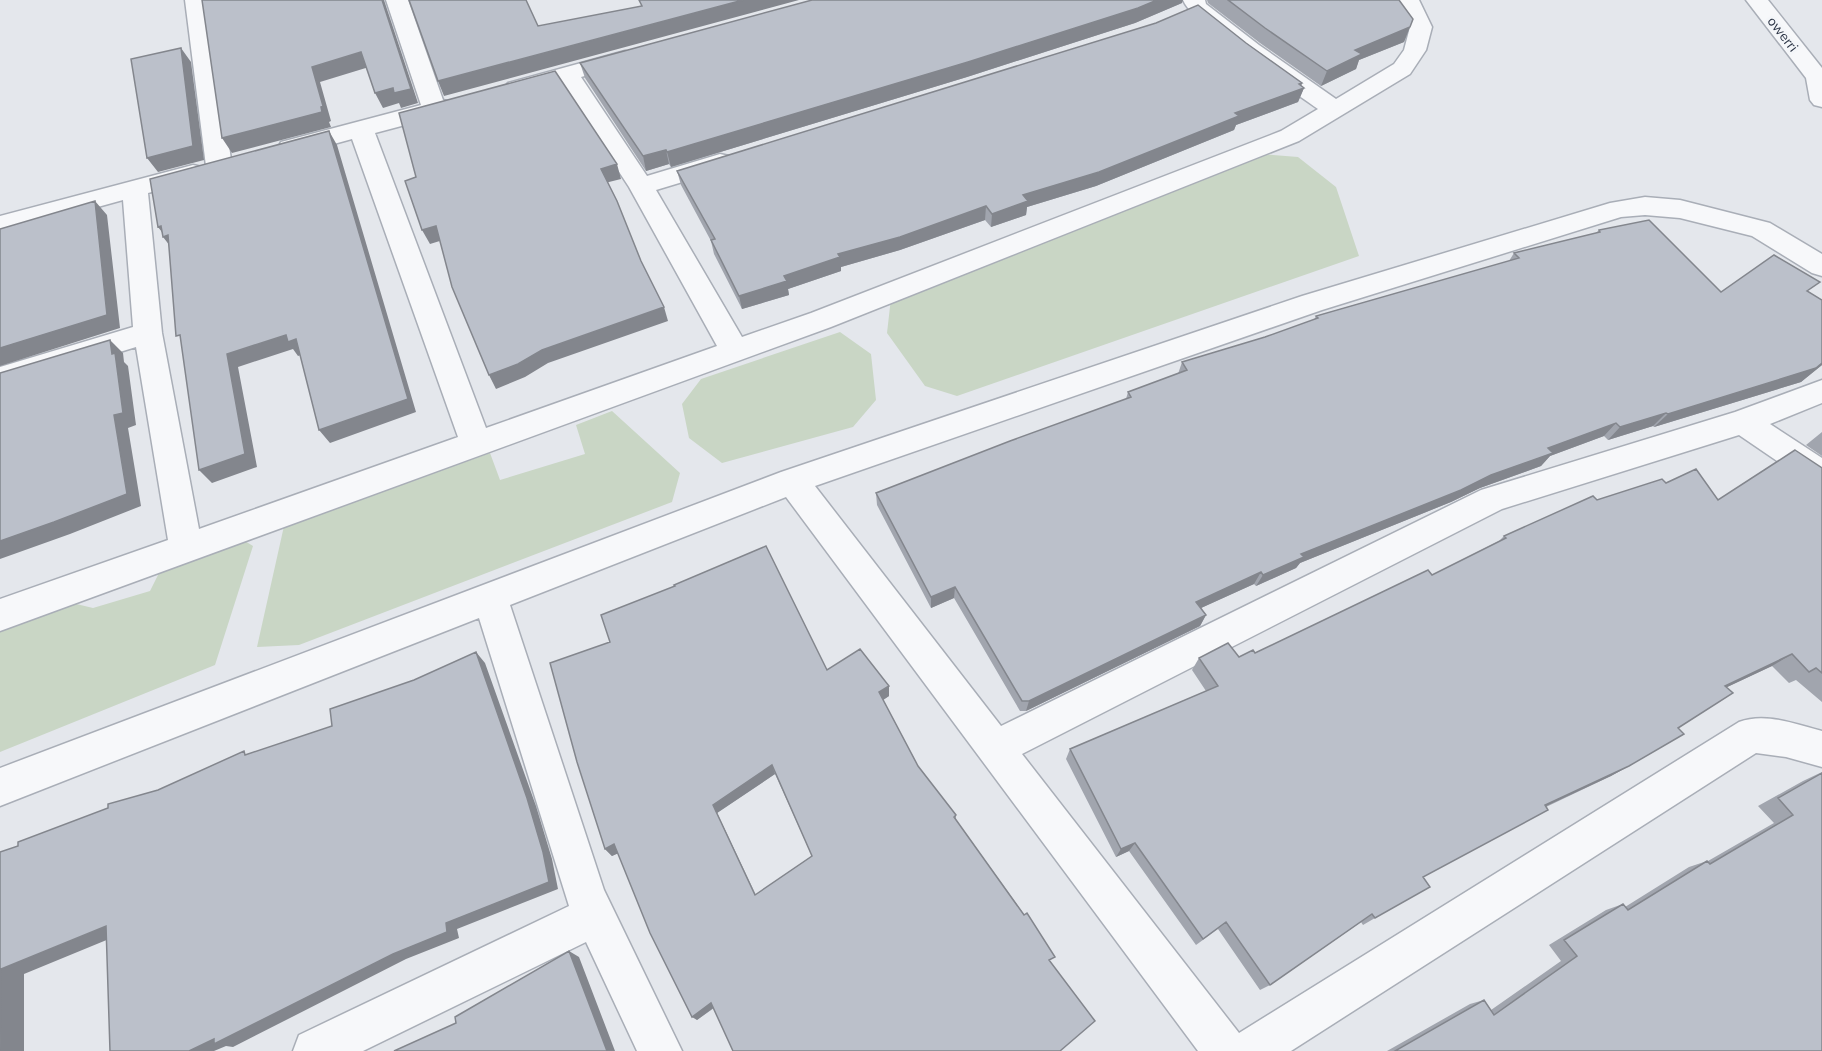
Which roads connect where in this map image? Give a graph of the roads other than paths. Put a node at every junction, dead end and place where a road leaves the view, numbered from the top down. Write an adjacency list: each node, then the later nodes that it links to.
1 (196, 0): 13 (street)
2 (398, 0): 9 (street)
3 (1408, 0): 10 (street)
4 (1757, 0): 8 (street, owerri)
5 (1189, 7): 10 (street)
6 (645, 52): 7 (street)
7 (567, 74): 9 (street); 14 (street)
8 (1822, 100)
9 (435, 110): 11 (street)
10 (1336, 110): 19 (street)
11 (361, 129): 13 (street); 23 (street)
12 (742, 155): 14 (street)
13 (241, 161): 15 (street)
14 (641, 186): 19 (street)
15 (135, 189): 16 (street); 18 (street)
16 (0, 225)
17 (1822, 266): 25 (street)
18 (148, 333): 20 (street); 26 (street)
19 (735, 351): 23 (street)
20 (0, 378)
21 (1822, 391): 22 (street)
22 (1743, 422): 24 (street); 29 (street)
23 (476, 444): 26 (street)
24 (1822, 475)
25 (792, 481): 27 (street); 29 (street)
26 (186, 549): 28 (street)
27 (490, 597): 31 (street); 32 (street)
28 (0, 615)
29 (995, 748): 35 (street)
30 (1822, 749): 36 (street)
31 (0, 787)
32 (596, 915): 33 (street); 34 (street)
33 (315, 1051)
34 (660, 1051)
35 (1225, 1051)
36 (1251, 1051)

